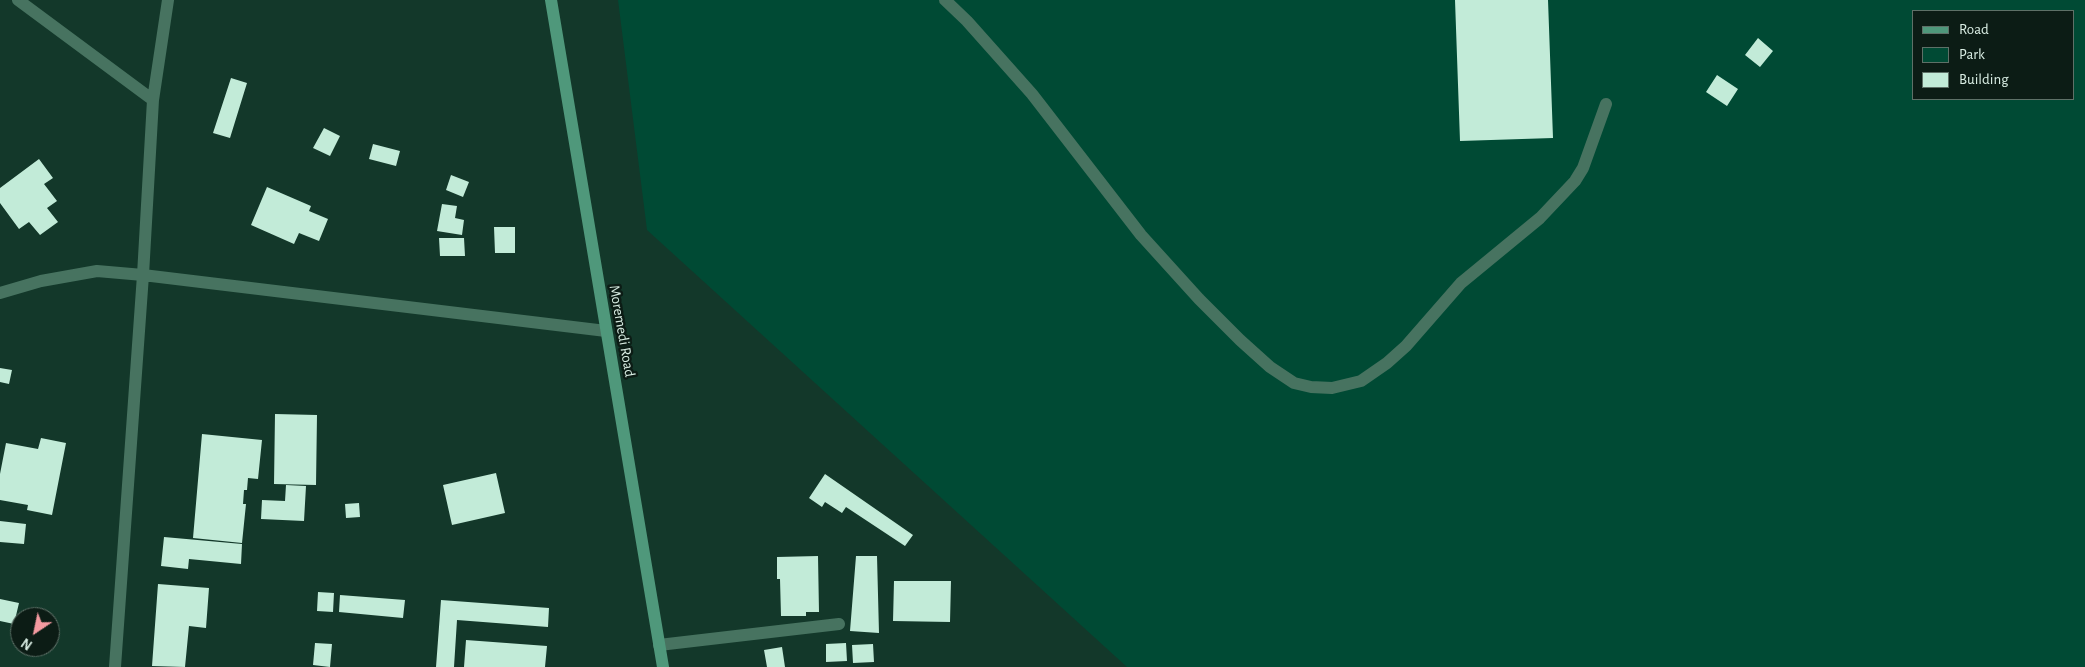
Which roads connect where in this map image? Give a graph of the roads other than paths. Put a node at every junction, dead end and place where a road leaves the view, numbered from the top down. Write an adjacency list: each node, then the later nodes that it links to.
1 (18, 0): 5 (street)
2 (168, 0): 5 (street)
3 (551, 0): 9 (street, Moremedi Road)
4 (945, 0): 6 (street)
5 (153, 100): 7 (street)
6 (1606, 104)
7 (143, 275): 8 (street); 9 (street); 12 (street)
8 (0, 293)
9 (606, 330): 11 (street, Moremedi Road)
10 (839, 624): 11 (street)
11 (659, 645): 13 (street, Moremedi Road)
12 (115, 667)
13 (662, 667)

